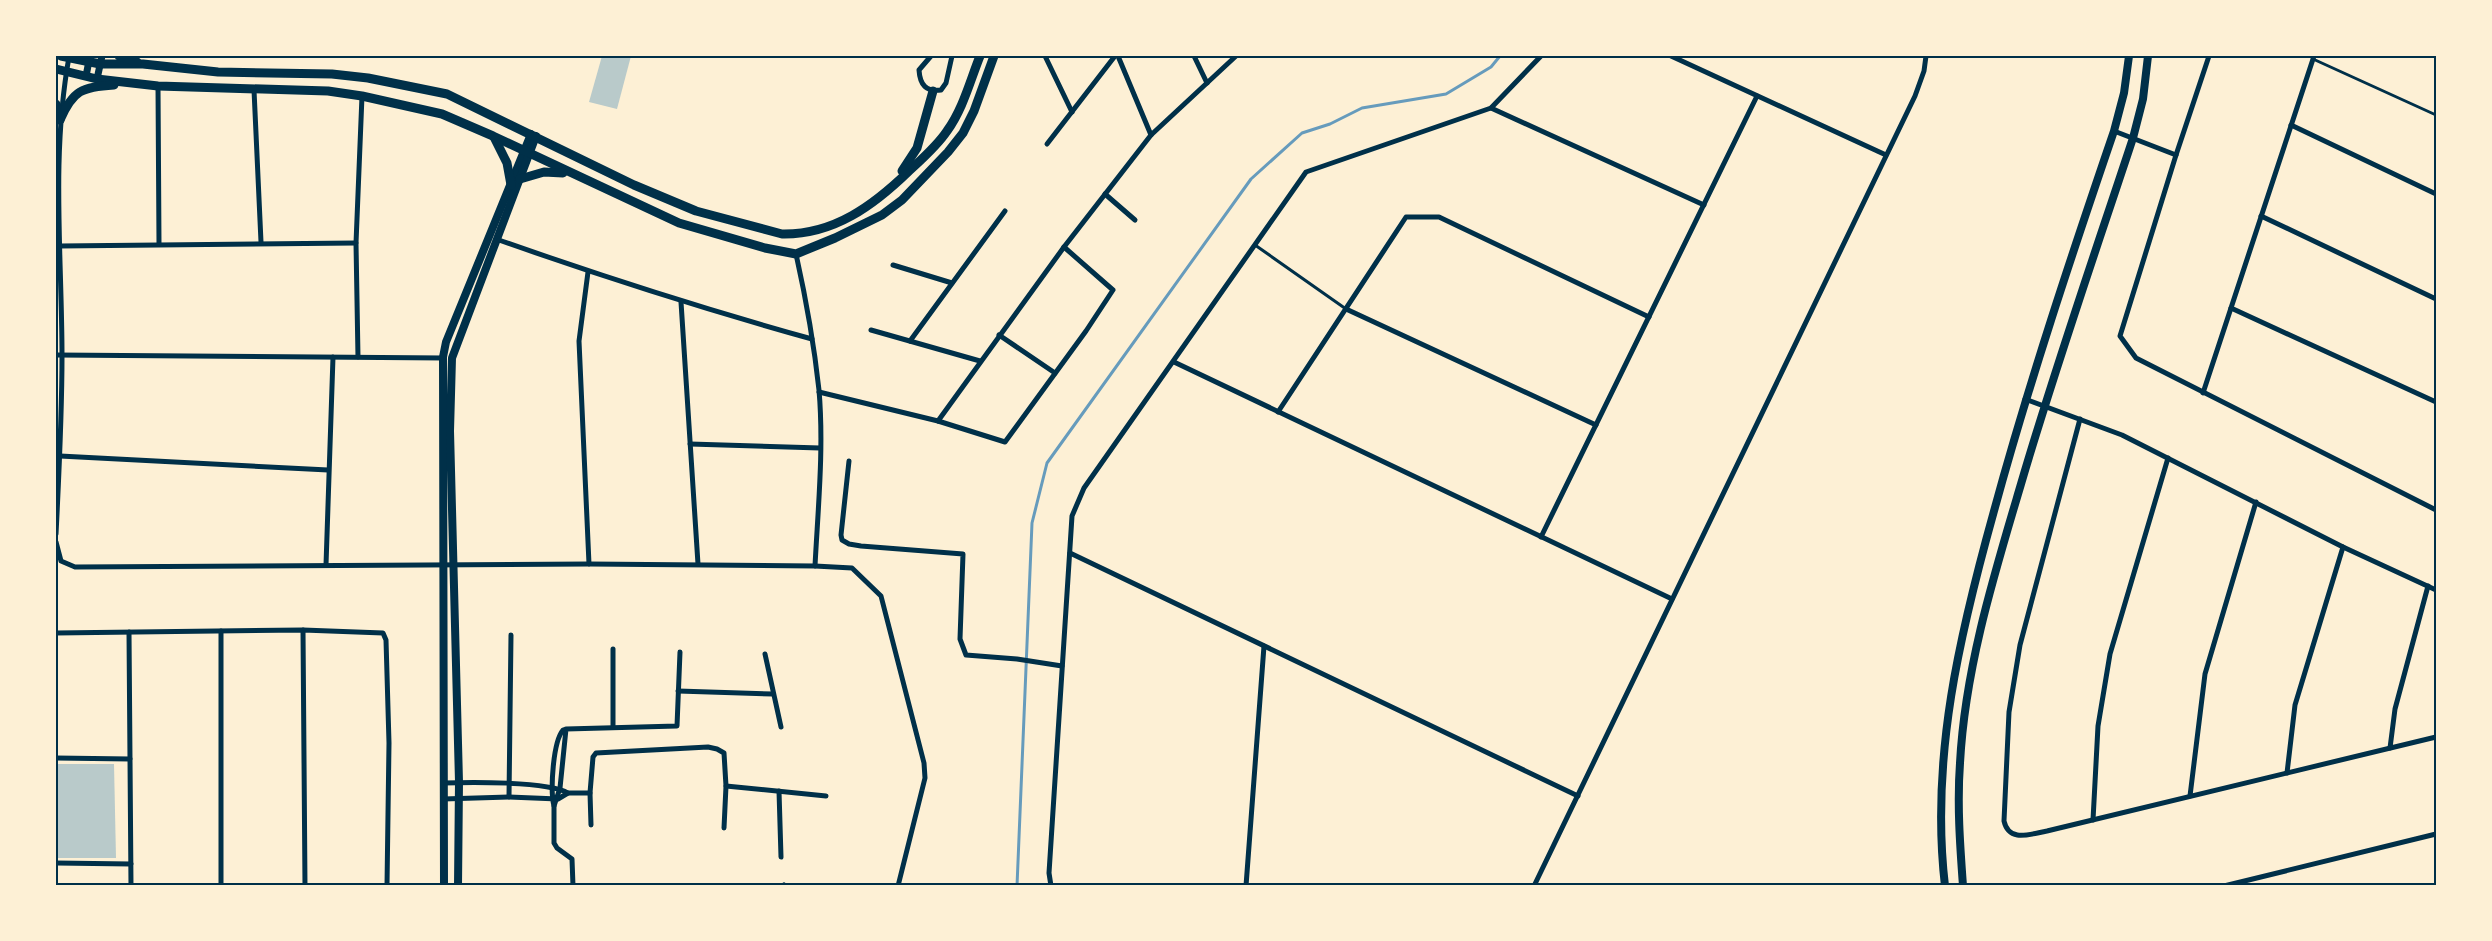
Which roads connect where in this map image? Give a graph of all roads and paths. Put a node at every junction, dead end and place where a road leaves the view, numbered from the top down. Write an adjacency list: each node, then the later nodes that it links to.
1 (65, 56): 17 (main road); 22 (street)
2 (119, 56): 20 (main road)
3 (931, 56): 29 (street)
4 (952, 56): 29 (street)
5 (980, 56): 52 (main road)
6 (994, 56): 64 (main road)
7 (1045, 56): 34 (street)
8 (1116, 56): 34 (street); 40 (street)
9 (1194, 56): 26 (street)
10 (1236, 56): 26 (street)
11 (1541, 56): 33 (street)
12 (1671, 56): 31 (street)
13 (1926, 56): 45 (street)
14 (2129, 56): 38 (main road)
15 (2148, 56): 42 (main road)
16 (2209, 56): 46 (street)
17 (89, 58): 19 (main road); 23 (street)
18 (2313, 58): 35 (lane); 37 (street)
19 (101, 60): 20 (main road); 24 (street)
20 (143, 64): 39 (main road)
21 (56, 69): 22 (main road)
22 (67, 71): 23 (main road); 36 (street)
23 (86, 76): 24 (main road)
24 (97, 79): 25 (main road)
25 (140, 83): 27 (main road); 36 (main road)
26 (1207, 83): 40 (street)
27 (158, 86): 28 (main road); 60 (street)
28 (254, 90): 30 (main road); 58 (street)
29 (933, 91): 52 (main road)
30 (362, 96): 41 (main road); 59 (street)
31 (1757, 96): 45 (street); 53 (street)
32 (56, 104): 36 (main road)
33 (1491, 108): 53 (street); 61 (street)
34 (1072, 112): 43 (street)
35 (2436, 115)
36 (60, 120): 62 (street)
37 (2291, 125): 51 (street); 55 (street)
38 (2114, 131): 42 (street); 88 (main road)
39 (534, 135): 44 (main road); 52 (main road)
40 (1151, 135): 50 (street)
41 (493, 136): 44 (main road); 49 (main road)
42 (2133, 138): 46 (street); 90 (main road)
43 (1047, 144)
44 (527, 152): 47 (main road); 48 (main road); 49 (main road)
45 (1886, 155): 116 (street)
46 (2176, 155): 87 (street)
47 (571, 174): 48 (main road); 64 (main road)
48 (520, 179): 57 (main road)
49 (511, 185): 57 (main road)
50 (1105, 194): 56 (street); 63 (street)
51 (2436, 194)
52 (884, 195)
53 (1704, 205): 72 (street)
54 (1005, 211): 67 (street)
55 (2261, 216): 68 (street); 70 (street)
56 (1135, 220)
57 (493, 237): 66 (street); 81 (main road); 82 (main road)
58 (261, 242): 59 (street); 60 (street)
59 (356, 243): 80 (street)
60 (159, 244): 62 (street)
61 (1255, 245): 71 (lane); 84 (street)
62 (60, 246): 78 (street)
63 (1064, 247): 74 (street); 85 (street)
64 (796, 254): 75 (street)
65 (893, 266): 67 (street)
66 (588, 272): 69 (street); 108 (street)
67 (952, 283): 76 (street)
68 (2436, 299)
69 (681, 302): 75 (street); 95 (street)
70 (2232, 308): 87 (street); 89 (street)
71 (1346, 309): 72 (street); 91 (street); 94 (street)
72 (1649, 317): 94 (street)
73 (871, 330): 76 (street)
74 (999, 335): 83 (street); 85 (street)
75 (812, 339): 86 (street)
76 (910, 341): 83 (street)
77 (56, 355): 78 (street)
78 (63, 355): 79 (street); 97 (street)
79 (333, 357): 80 (street); 100 (street)
80 (358, 357): 81 (street)
81 (443, 357): 82 (street); 112 (main road)
82 (452, 358): 111 (main road)
83 (980, 361): 93 (street)
84 (1174, 362): 91 (street); 107 (street)
85 (1055, 373): 93 (street)
86 (819, 392): 93 (street); 96 (street)
87 (2203, 393): 102 (street)
88 (2025, 399): 90 (street); 173 (main road)
89 (2436, 402)
90 (2044, 406): 92 (street); 174 (main road)
91 (1278, 412): 104 (street)
92 (2080, 419): 98 (street); 153 (street)
93 (938, 421)
94 (1596, 425): 104 (street)
95 (690, 444): 96 (street); 109 (street)
96 (820, 448): 113 (street)
97 (60, 456): 100 (street); 103 (street)
98 (2168, 458): 101 (street); 153 (street)
99 (849, 461): 126 (street)
100 (328, 470): 110 (street)
101 (2256, 502): 106 (street); 148 (street)
102 (2436, 510)
103 (56, 534)
104 (1541, 537): 116 (street)
105 (56, 542): 110 (street)
106 (2343, 546): 114 (street); 136 (street)
107 (1070, 554): 122 (street); 126 (street)
108 (589, 564): 109 (street); 111 (street)
109 (698, 564): 113 (street)
110 (326, 565): 112 (street)
111 (454, 565): 112 (street); 137 (main road)
112 (443, 566): 138 (main road)
113 (815, 566): 169 (street)
114 (2428, 586): 115 (street); 133 (street)
115 (2436, 590)
116 (1672, 599): 147 (street)
117 (303, 630): 118 (street); 162 (street); 163 (street)
118 (221, 631): 119 (street); 161 (street)
119 (129, 632): 120 (street); 135 (street)
120 (56, 633)
121 (511, 635): 139 (street)
122 (1264, 646): 147 (street); 171 (street)
123 (613, 649): 129 (street)
124 (680, 652): 127 (street)
125 (765, 654): 128 (street)
126 (1062, 666): 170 (street)
127 (678, 691): 128 (street); 129 (street)
128 (773, 694): 130 (street)
129 (613, 726): 131 (street)
130 (782, 727)
131 (567, 729): 141 (street); 142 (street)
132 (2436, 737): 133 (street)
133 (2390, 748): 136 (street)
134 (56, 758): 135 (street)
135 (130, 759): 159 (street)
136 (2287, 773): 148 (street)
137 (459, 782): 138 (street); 139 (street); 151 (main road)
138 (443, 783): 150 (main road)
139 (510, 783): 141 (street); 149 (street)
140 (726, 786): 143 (street); 145 (street); 155 (street)
141 (553, 787): 142 (street); 152 (street)
142 (560, 788): 144 (street); 152 (street)
143 (779, 791): 146 (street); 157 (street)
144 (568, 793): 145 (street); 152 (street)
145 (590, 793): 154 (street)
146 (826, 796)
147 (1578, 796): 172 (street)
148 (2190, 796): 153 (street)
149 (509, 797): 151 (street); 152 (street)
150 (443, 799): 151 (street); 164 (main road)
151 (459, 799): 165 (main road)
152 (555, 799): 166 (street)
153 (2092, 820)
154 (591, 825)
155 (724, 828)
156 (2436, 834): 175 (street)
157 (781, 857)
158 (56, 863): 159 (street)
159 (131, 864): 160 (street)
160 (131, 885)
161 (220, 885)
162 (305, 885)
163 (387, 885)
164 (444, 885)
165 (458, 885)
166 (573, 885)
167 (676, 885): 168 (street)
168 (715, 885)
169 (898, 885)
170 (1051, 885)
171 (1246, 885)
172 (1534, 885)
173 (1944, 885)
174 (1963, 885)
175 (2224, 885)

